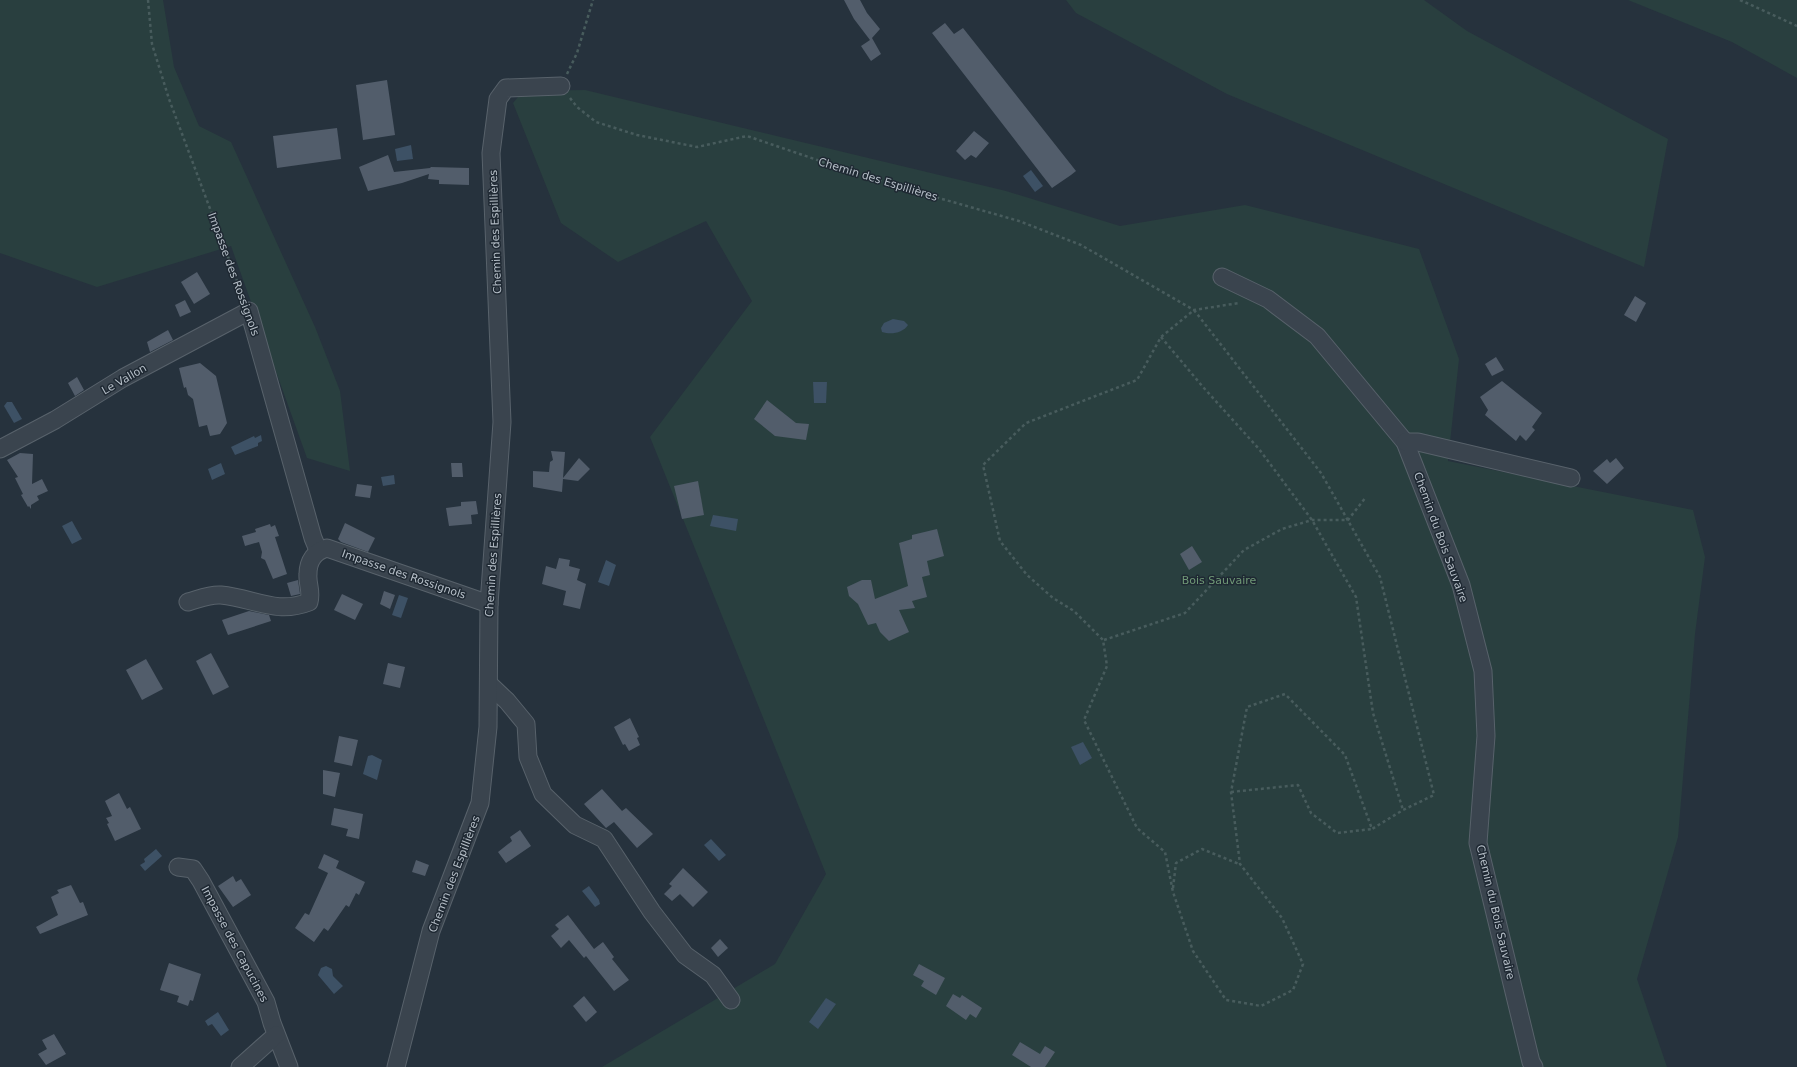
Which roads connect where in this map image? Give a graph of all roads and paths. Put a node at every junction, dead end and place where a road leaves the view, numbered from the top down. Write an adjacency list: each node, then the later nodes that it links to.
1 (148, 0): 9 (path, Impasse des Rossignols)
2 (593, 0): 5 (path)
3 (1740, 0): 4 (path)
4 (1797, 26)
5 (561, 86): 8 (path, Chemin des Espillières); 19 (street, Chemin des Espillières)
6 (1222, 277): 7 (street, Chemin du Bois Sauvaire)
7 (1268, 299): 8 (path); 11 (street, Chemin du Bois Sauvaire)
8 (1194, 310): 10 (path); 16 (path)
9 (249, 311): 12 (street, Le Vallon); 17 (street, Impasse des Rossignols)
10 (1161, 337): 15 (path); 20 (path)
11 (1405, 442): 13 (street); 33 (street, Chemin du Bois Sauvaire)
12 (0, 448)
13 (1571, 478)
14 (1366, 497): 16 (path)
15 (1312, 520): 16 (path); 20 (path); 23 (path)
16 (1348, 520): 23 (path)
17 (318, 550): 18 (street); 19 (street, Impasse des Rossignols)
18 (188, 602)
19 (489, 604): 21 (street, Chemin des Espillières)
20 (1103, 640): 27 (path)
21 (489, 684): 28 (street); 32 (street, Chemin des Espillières)
22 (1231, 792): 24 (path); 24 (path); 25 (path)
23 (1403, 810): 24 (path)
24 (1372, 829)
25 (1240, 864): 27 (path); 27 (path)
26 (178, 867): 29 (street, Impasse des Capucines)
27 (1173, 892)
28 (731, 1000)
29 (276, 1035): 30 (street); 31 (street, Impasse des Capucines)
30 (240, 1067)
31 (289, 1067)
32 (396, 1067)
33 (1534, 1067)

